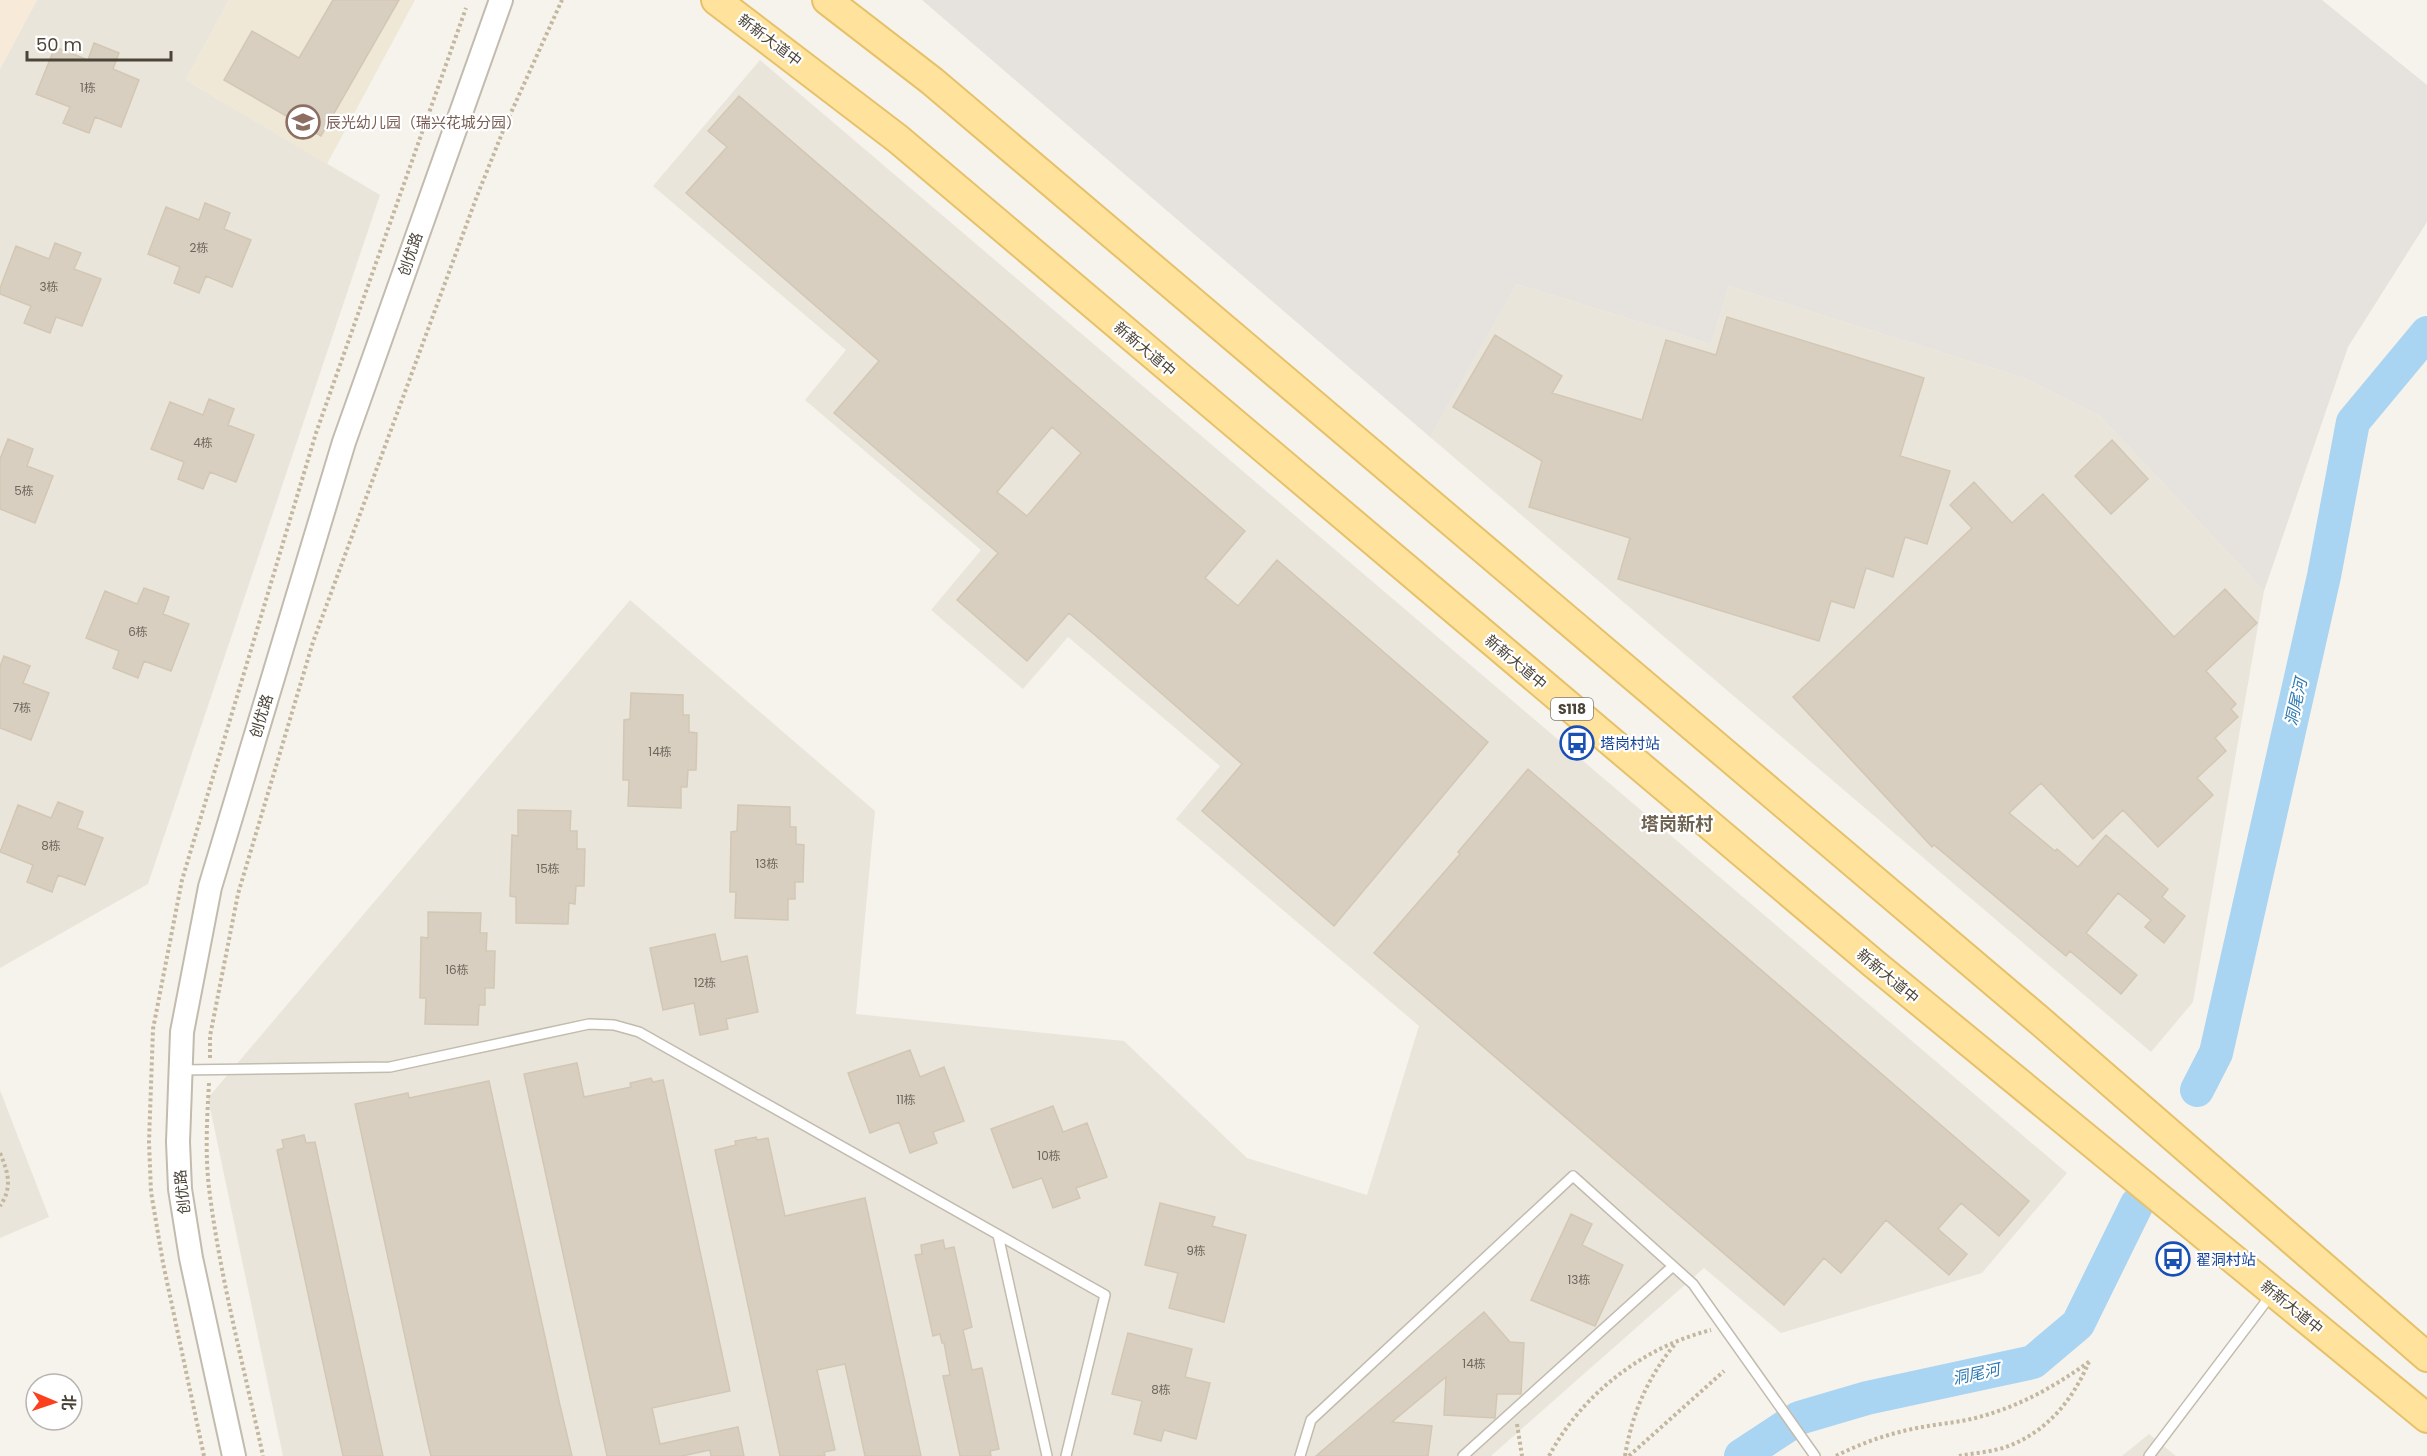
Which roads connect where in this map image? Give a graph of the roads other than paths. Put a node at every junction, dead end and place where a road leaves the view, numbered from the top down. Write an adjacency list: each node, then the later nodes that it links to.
1 (501, 0): 4 (street, 创优路)
2 (716, 0): 7 (main road, 新新大道中 / S118)
3 (827, 0): 8 (main road)
4 (180, 1070): 5 (lane); 10 (street, 创优路)
5 (998, 1235): 11 (lane); 12 (lane)
6 (1673, 1266): 13 (lane); 14 (lane); 15 (lane)
7 (2273, 1292): 9 (main road, 新新大道中 / S118); 16 (lane)
8 (2427, 1358)
9 (2427, 1418)
10 (234, 1456)
11 (1047, 1456)
12 (1066, 1456)
13 (1300, 1456)
14 (1463, 1456)
15 (1815, 1456)
16 (2149, 1456)

